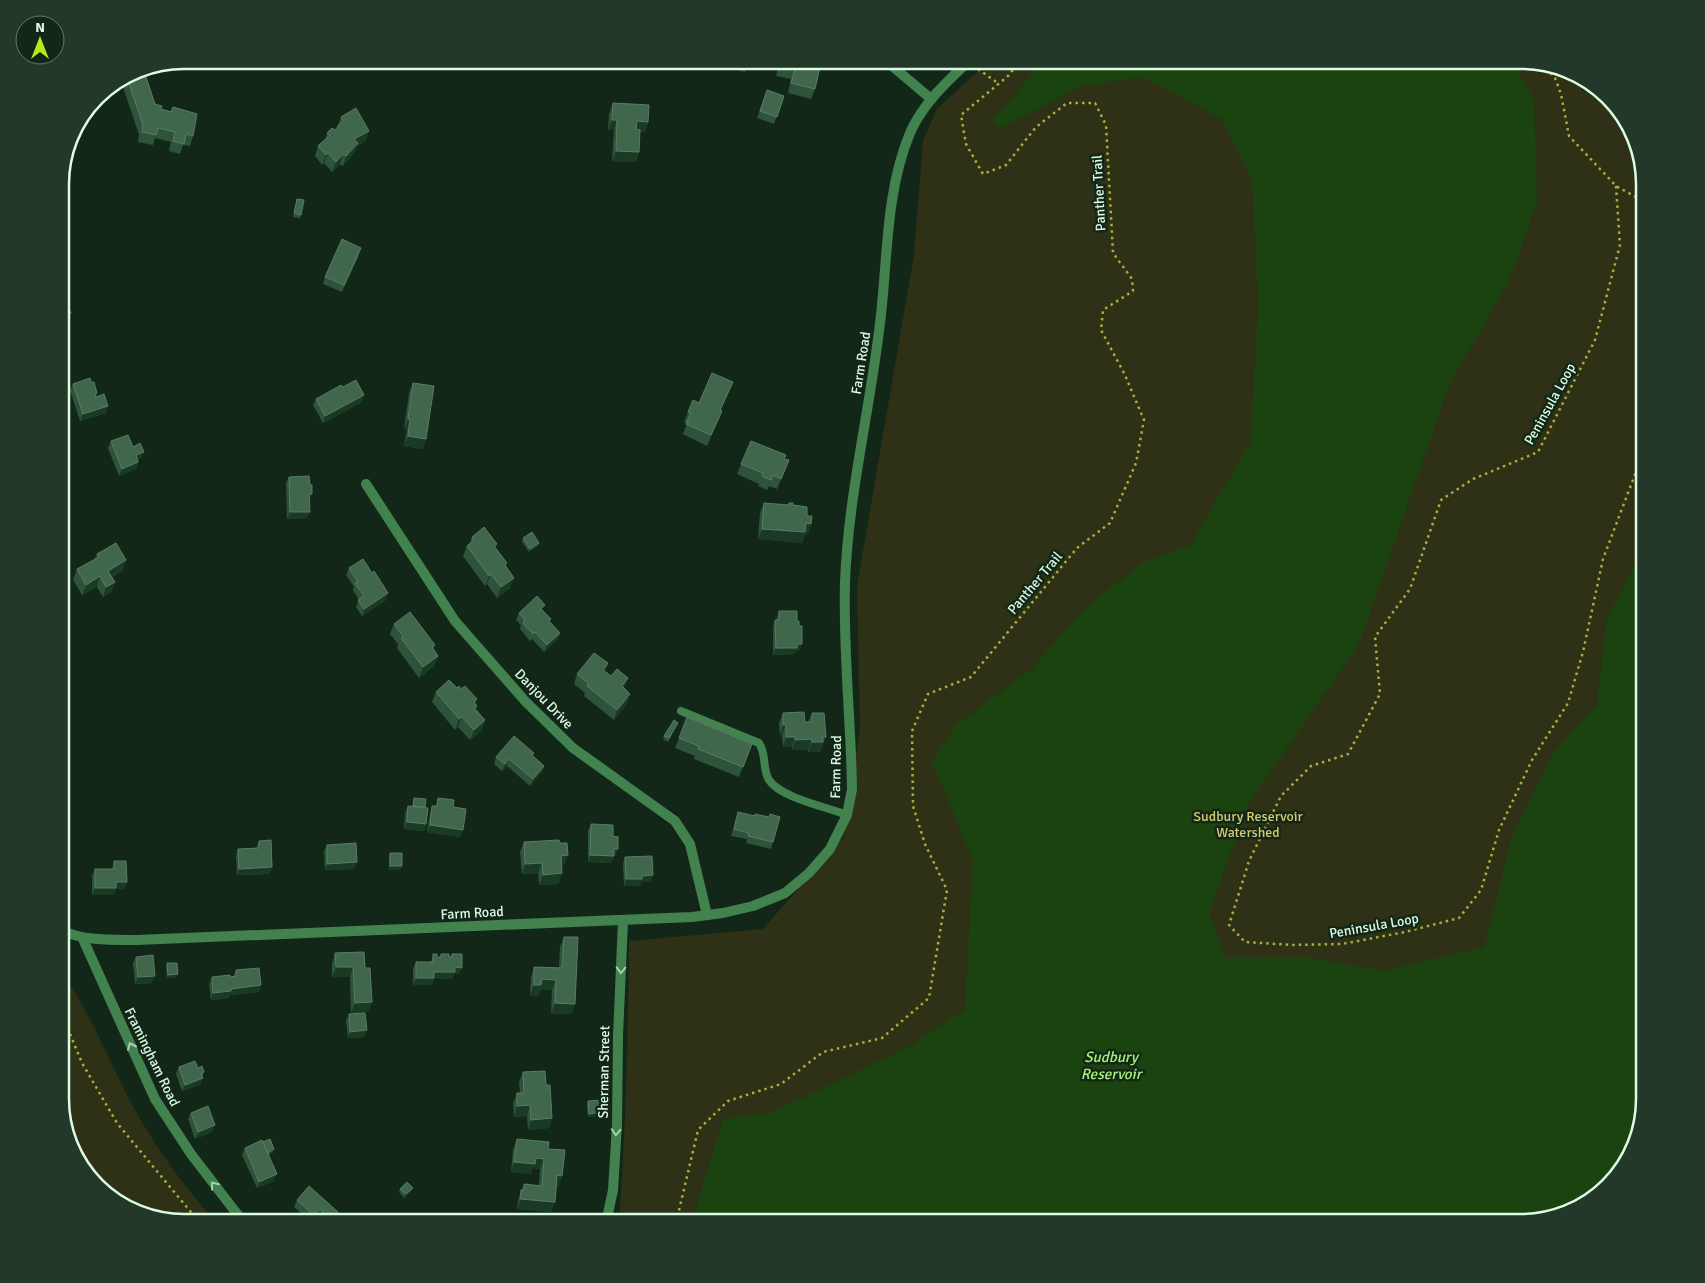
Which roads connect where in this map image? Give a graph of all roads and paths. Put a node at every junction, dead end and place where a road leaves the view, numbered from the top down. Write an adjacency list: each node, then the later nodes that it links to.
1 (896, 69): 7 (street)
2 (961, 69): 7 (street, Farm Road)
3 (979, 69): 6 (path)
4 (1014, 69): 6 (path, Panther Trail)
5 (1551, 73): 8 (path)
6 (999, 84): 22 (path, Panther Trail)
7 (930, 98): 13 (street, Farm Road)
8 (1616, 186): 9 (path); 10 (path, Peninsula Loop)
9 (1636, 197)
10 (1636, 472)
11 (366, 484): 14 (street, Danjou Drive)
12 (681, 711): 13 (lane)
13 (847, 815): 14 (street, Farm Road)
14 (707, 915): 15 (street, Farm Road)
15 (623, 921): 17 (street, Farm Road); 21 (street, Sherman Street, one-way to 21)
16 (69, 934): 17 (street)
17 (82, 937): 20 (street, Framingham Road, one-way to 17)
18 (69, 1032): 19 (path)
19 (193, 1214)
20 (237, 1214)
21 (608, 1214)
22 (678, 1214)

